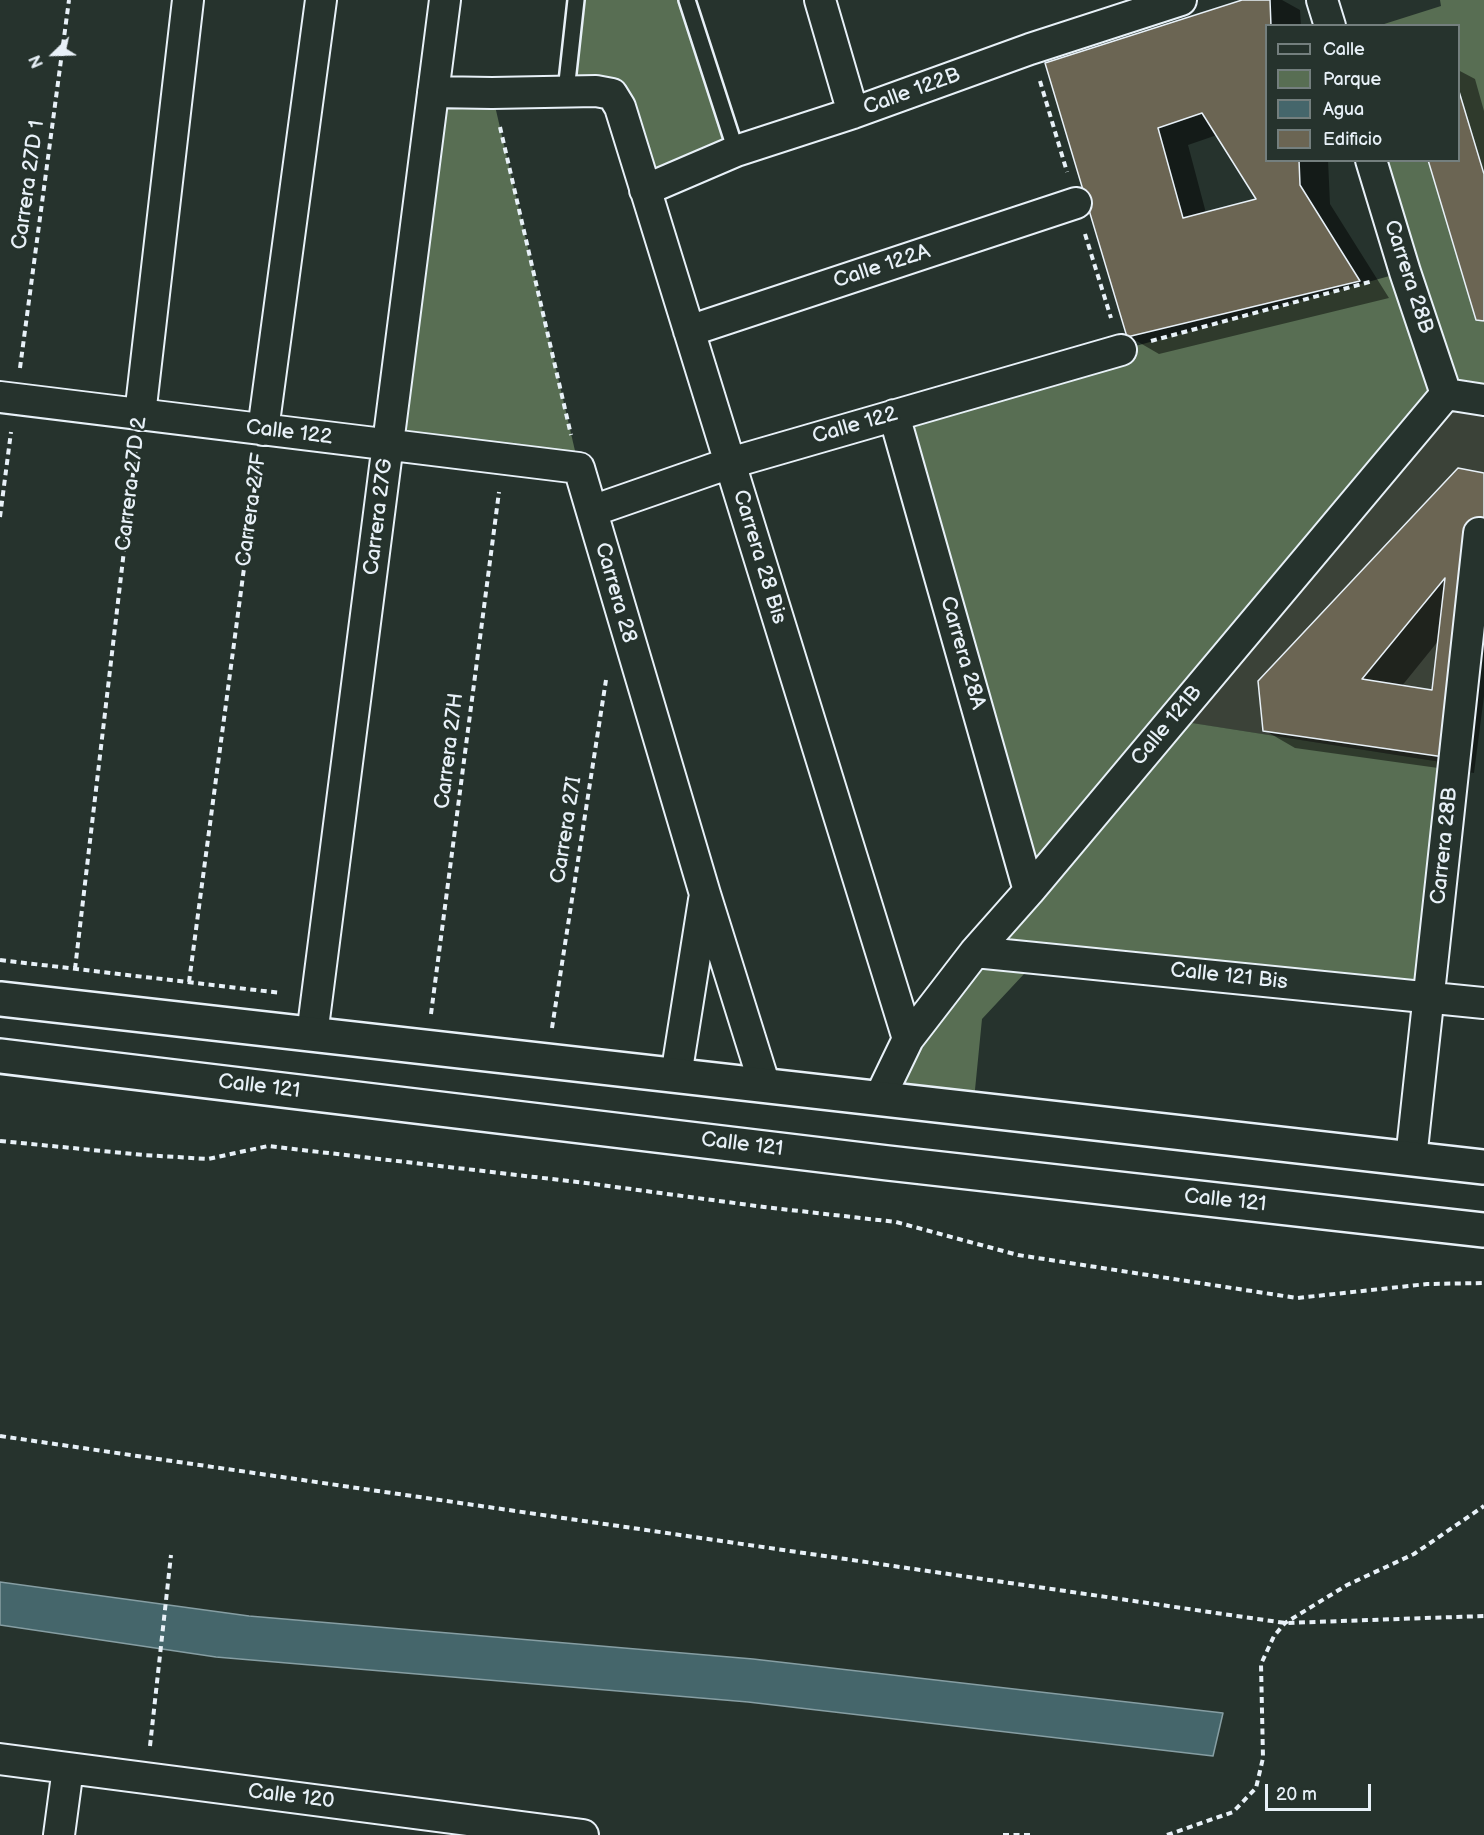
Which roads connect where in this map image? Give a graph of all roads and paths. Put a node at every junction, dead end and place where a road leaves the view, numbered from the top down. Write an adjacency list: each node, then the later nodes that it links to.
1 (69, 0): 23 (path, Carrera 27D 1)
2 (188, 0): 25 (street, Carrera 27D 2)
3 (321, 0): 27 (street, Carrera 27F)
4 (445, 0): 12 (street, Carrera 27G)
5 (576, 0): 11 (lane)
6 (687, 0): 15 (lane)
7 (820, 0): 14 (street)
8 (1181, 0): 14 (street, Calle 122B)
9 (1322, 0): 10 (street)
10 (1329, 24)
11 (566, 91): 13 (street); 17 (street, Carrera 28 Bis)
12 (433, 92): 13 (street); 28 (street, Carrera 27G)
13 (492, 93): 31 (path)
14 (853, 113): 15 (street, Calle 122B)
15 (736, 151): 17 (street, Calle 122B)
16 (1372, 162): 19 (street, Carrera 28B)
17 (645, 190): 20 (street, Carrera 28 Bis)
18 (1076, 203): 20 (street, Calle 122A)
19 (1405, 272): 21 (path); 22 (street, Carrera 28B)
20 (689, 331): 30 (street, Carrera 28 Bis)
21 (1120, 350): 26 (street, Calle 122)
22 (1446, 394): 24 (street); 36 (street, Calle 121B)
23 (8, 398): 25 (street, Calle 122); 33 (path, Carrera 27D 1)
24 (1484, 400)
25 (140, 415): 27 (street, Calle 122); 39 (path, Carrera 27D 2)
26 (894, 415): 30 (street, Calle 122); 36 (street, Carrera 28A)
27 (263, 430): 28 (street, Calle 122); 43 (path, Carrera 27F)
28 (388, 445): 29 (street, Calle 122); 44 (street, Carrera 27G)
29 (503, 459): 31 (street, Calle 122); 46 (path, Carrera 27H)
30 (730, 463): 32 (street, Calle 122); 45 (street, Carrera 28 Bis)
31 (579, 468): 32 (street, Carrera 28)
32 (592, 511): 37 (street, Carrera 28)
33 (0, 517)
34 (1479, 533): 40 (street, Carrera 28B)
35 (607, 674): 48 (path, Carrera 27I)
36 (1029, 891): 38 (street, Calle 121B)
37 (705, 894): 49 (street); 50 (street, Carrera 28)
38 (975, 952): 40 (street, Calle 121 Bis); 45 (street, Calle 121B)
39 (75, 969)
40 (1428, 997): 42 (street, Calle 121 Bis); 53 (street, Carrera 28B)
41 (0, 999): 43 (street)
42 (1484, 1003)
43 (183, 1020): 44 (street)
44 (312, 1035): 46 (street)
45 (908, 1039): 51 (street, Calle 121B)
46 (427, 1048): 48 (street)
47 (0, 1056): 55 (street, Calle 121)
48 (546, 1061): 49 (street)
49 (676, 1076): 50 (street)
50 (765, 1086): 51 (street)
51 (879, 1099): 53 (street)
52 (0, 1141): 56 (path)
53 (1411, 1159): 54 (street)
54 (1484, 1167)
55 (1484, 1230)
56 (1484, 1283)
57 (0, 1436): 61 (path)
58 (1484, 1506): 61 (path)
59 (171, 1556): 62 (path)
60 (1484, 1616): 61 (path)
61 (1285, 1623): 69 (path)
62 (155, 1699)
63 (0, 1759): 64 (street, Calle 120)
64 (68, 1768): 65 (street); 66 (street, Calle 120)
65 (59, 1835)
66 (583, 1835)
67 (1003, 1835): 68 (path)
68 (1032, 1835)
69 (1167, 1835)

